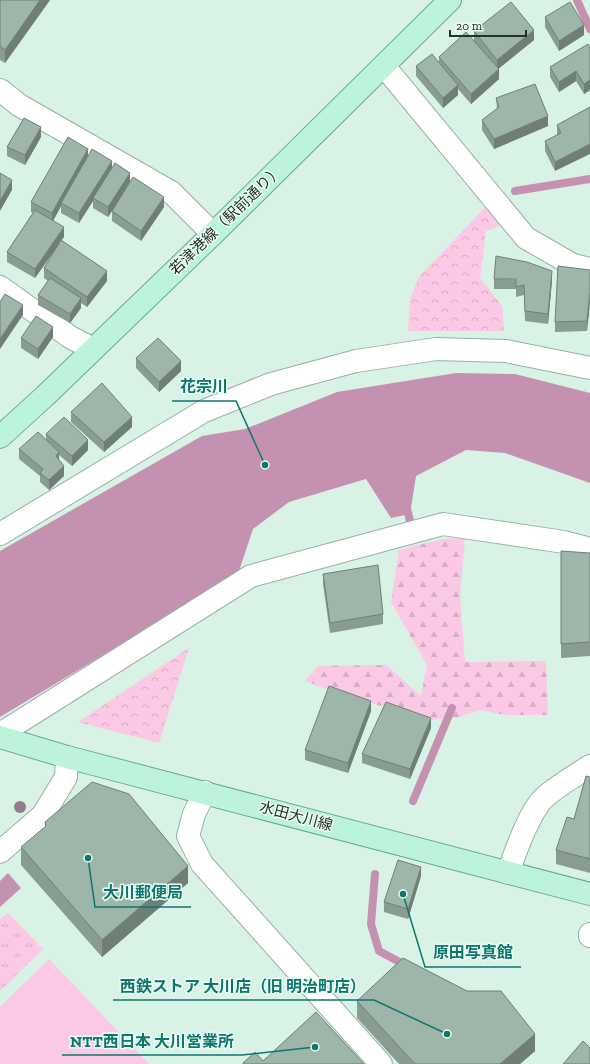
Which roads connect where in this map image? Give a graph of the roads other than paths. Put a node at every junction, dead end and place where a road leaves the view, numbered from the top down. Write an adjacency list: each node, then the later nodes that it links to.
1 (450, 0): 2 (main road, 若津港線（駅前通り）)
2 (384, 66): 4 (main road, 若津港線（駅前通り）); 5 (street)
3 (0, 90): 4 (street)
4 (213, 234): 7 (main road, 若津港線（駅前通り）)
5 (590, 269)
6 (0, 287): 7 (street)
7 (93, 349): 9 (main road, 若津港線（駅前通り）)
8 (590, 368): 10 (street)
9 (0, 437)
10 (0, 534)
11 (590, 550): 12 (street)
12 (1, 736): 13 (main road, 水田大川線)
13 (67, 758): 15 (main road, 水田大川線); 16 (street)
14 (590, 766): 17 (street)
15 (205, 792): 17 (main road, 水田大川線); 19 (street)
16 (0, 852)
17 (509, 873): 18 (main road, 水田大川線)
18 (590, 894)
19 (381, 1064)

